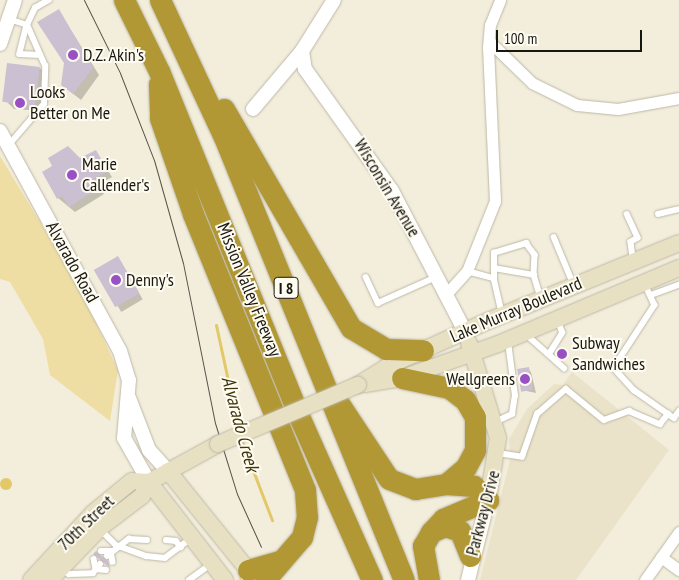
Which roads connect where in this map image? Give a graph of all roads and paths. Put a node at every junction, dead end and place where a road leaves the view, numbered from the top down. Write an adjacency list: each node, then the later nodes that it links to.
1 (15, 0): 7 (street)
2 (49, 0): 8 (lane)
3 (124, 0): 13 (highway, Mission Valley Freeway / I 8)
4 (160, 0): 41 (highway); 46 (highway, Mission Valley Freeway / I 8)
5 (334, 0): 11 (street)
6 (500, 0): 9 (street)
7 (9, 19): 8 (lane); 10 (street)
8 (27, 25): 12 (lane); 12 (lane)
9 (489, 41): 14 (street); 26 (street)
10 (0, 44)
11 (302, 51): 15 (street); 28 (street, Wisconsin Avenue)
12 (40, 55): 17 (lane)
13 (158, 71): 76 (highway); 81 (highway, Mission Valley Freeway / I 8)
14 (679, 98)
15 (253, 109)
16 (0, 131): 17 (street, Alvarado Road)
17 (8, 146): 48 (street, Alvarado Road)
18 (679, 209): 20 (lane)
19 (627, 214): 23 (lane)
20 (658, 214)
21 (554, 237): 31 (lane)
22 (679, 243): 23 (main road, Lake Murray Boulevard)
23 (632, 261): 31 (main road, Lake Murray Boulevard); 33 (main road)
24 (494, 268): 27 (lane); 27 (lane); 30 (lane)
25 (679, 268): 33 (main road, Lake Murray Boulevard)
26 (467, 271): 30 (lane); 34 (street)
27 (534, 275): 35 (lane)
28 (438, 276): 29 (lane); 34 (street, Wisconsin Avenue)
29 (366, 277)
30 (494, 278): 36 (lane)
31 (574, 285): 35 (main road, Lake Murray Boulevard)
32 (679, 285): 33 (lane)
33 (647, 289): 37 (main road, Lake Murray Boulevard); 50 (lane)
34 (448, 292): 38 (street, Wisconsin Avenue)
35 (542, 298): 36 (main road, Lake Murray Boulevard)
36 (502, 315): 38 (main road, Lake Murray Boulevard)
37 (557, 317): 39 (main road, Lake Murray Boulevard); 43 (lane)
38 (465, 332): 41 (main road, Lake Murray Boulevard); 42 (main road, Parkway Drive)
39 (524, 332): 40 (main road, Lake Murray Boulevard); 43 (lane)
40 (507, 340): 42 (main road, Lake Murray Boulevard); 51 (lane)
41 (423, 350): 47 (main road, Lake Murray Boulevard)
42 (472, 352): 45 (main road, Lake Murray Boulevard); 51 (main road, Parkway Drive)
43 (549, 354): 44 (lane)
44 (564, 368)
45 (402, 378): 47 (main road, Lake Murray Boulevard); 56 (highway)
46 (323, 382): 56 (highway); 82 (highway, Mission Valley Freeway / I 8)
47 (358, 386): 53 (main road, Lake Murray Boulevard, bridge)
48 (129, 398): 54 (street, Alvarado Road); 55 (street, Alvarado Road)
49 (679, 411): 50 (lane)
50 (668, 414): 52 (lane)
51 (495, 422): 52 (main road, Parkway Drive)
52 (498, 453): 57 (main road, Parkway Drive)
53 (184, 462): 54 (main road, 70th Street)
54 (168, 471): 55 (main road, 70th Street); 76 (main road, Alvarado Road)
55 (149, 482): 58 (main road, 70th Street); 63 (main road, Alvarado Road); 77 (main road, 70th Street)
56 (446, 484): 57 (highway)
57 (488, 500): 59 (highway); 67 (street, Parkway Drive)
58 (100, 528): 64 (lane); 73 (main road, 70th Street)
59 (431, 532): 67 (highway); 83 (highway)
60 (679, 532): 68 (street)
61 (147, 540): 64 (lane)
62 (166, 540): 63 (lane)
63 (186, 542): 64 (lane); 71 (main road, Alvarado Road)
64 (116, 545): 66 (lane)
65 (101, 551): 66 (lane)
66 (109, 554): 70 (lane)
67 (470, 556): 84 (street, Parkway Drive)
68 (661, 557): 75 (street); 85 (street)
69 (94, 559): 72 (lane)
70 (113, 562)
71 (212, 564): 79 (lane); 80 (main road, Alvarado Road)
72 (98, 566): 73 (lane); 74 (lane)
73 (62, 568): 78 (main road, 70th Street)
74 (106, 570)
75 (679, 570)
76 (254, 577)
77 (31, 580)
78 (50, 580)
79 (189, 580)
80 (225, 580)
81 (372, 580)
82 (404, 580)
83 (429, 580)
84 (468, 580)
85 (645, 580)

